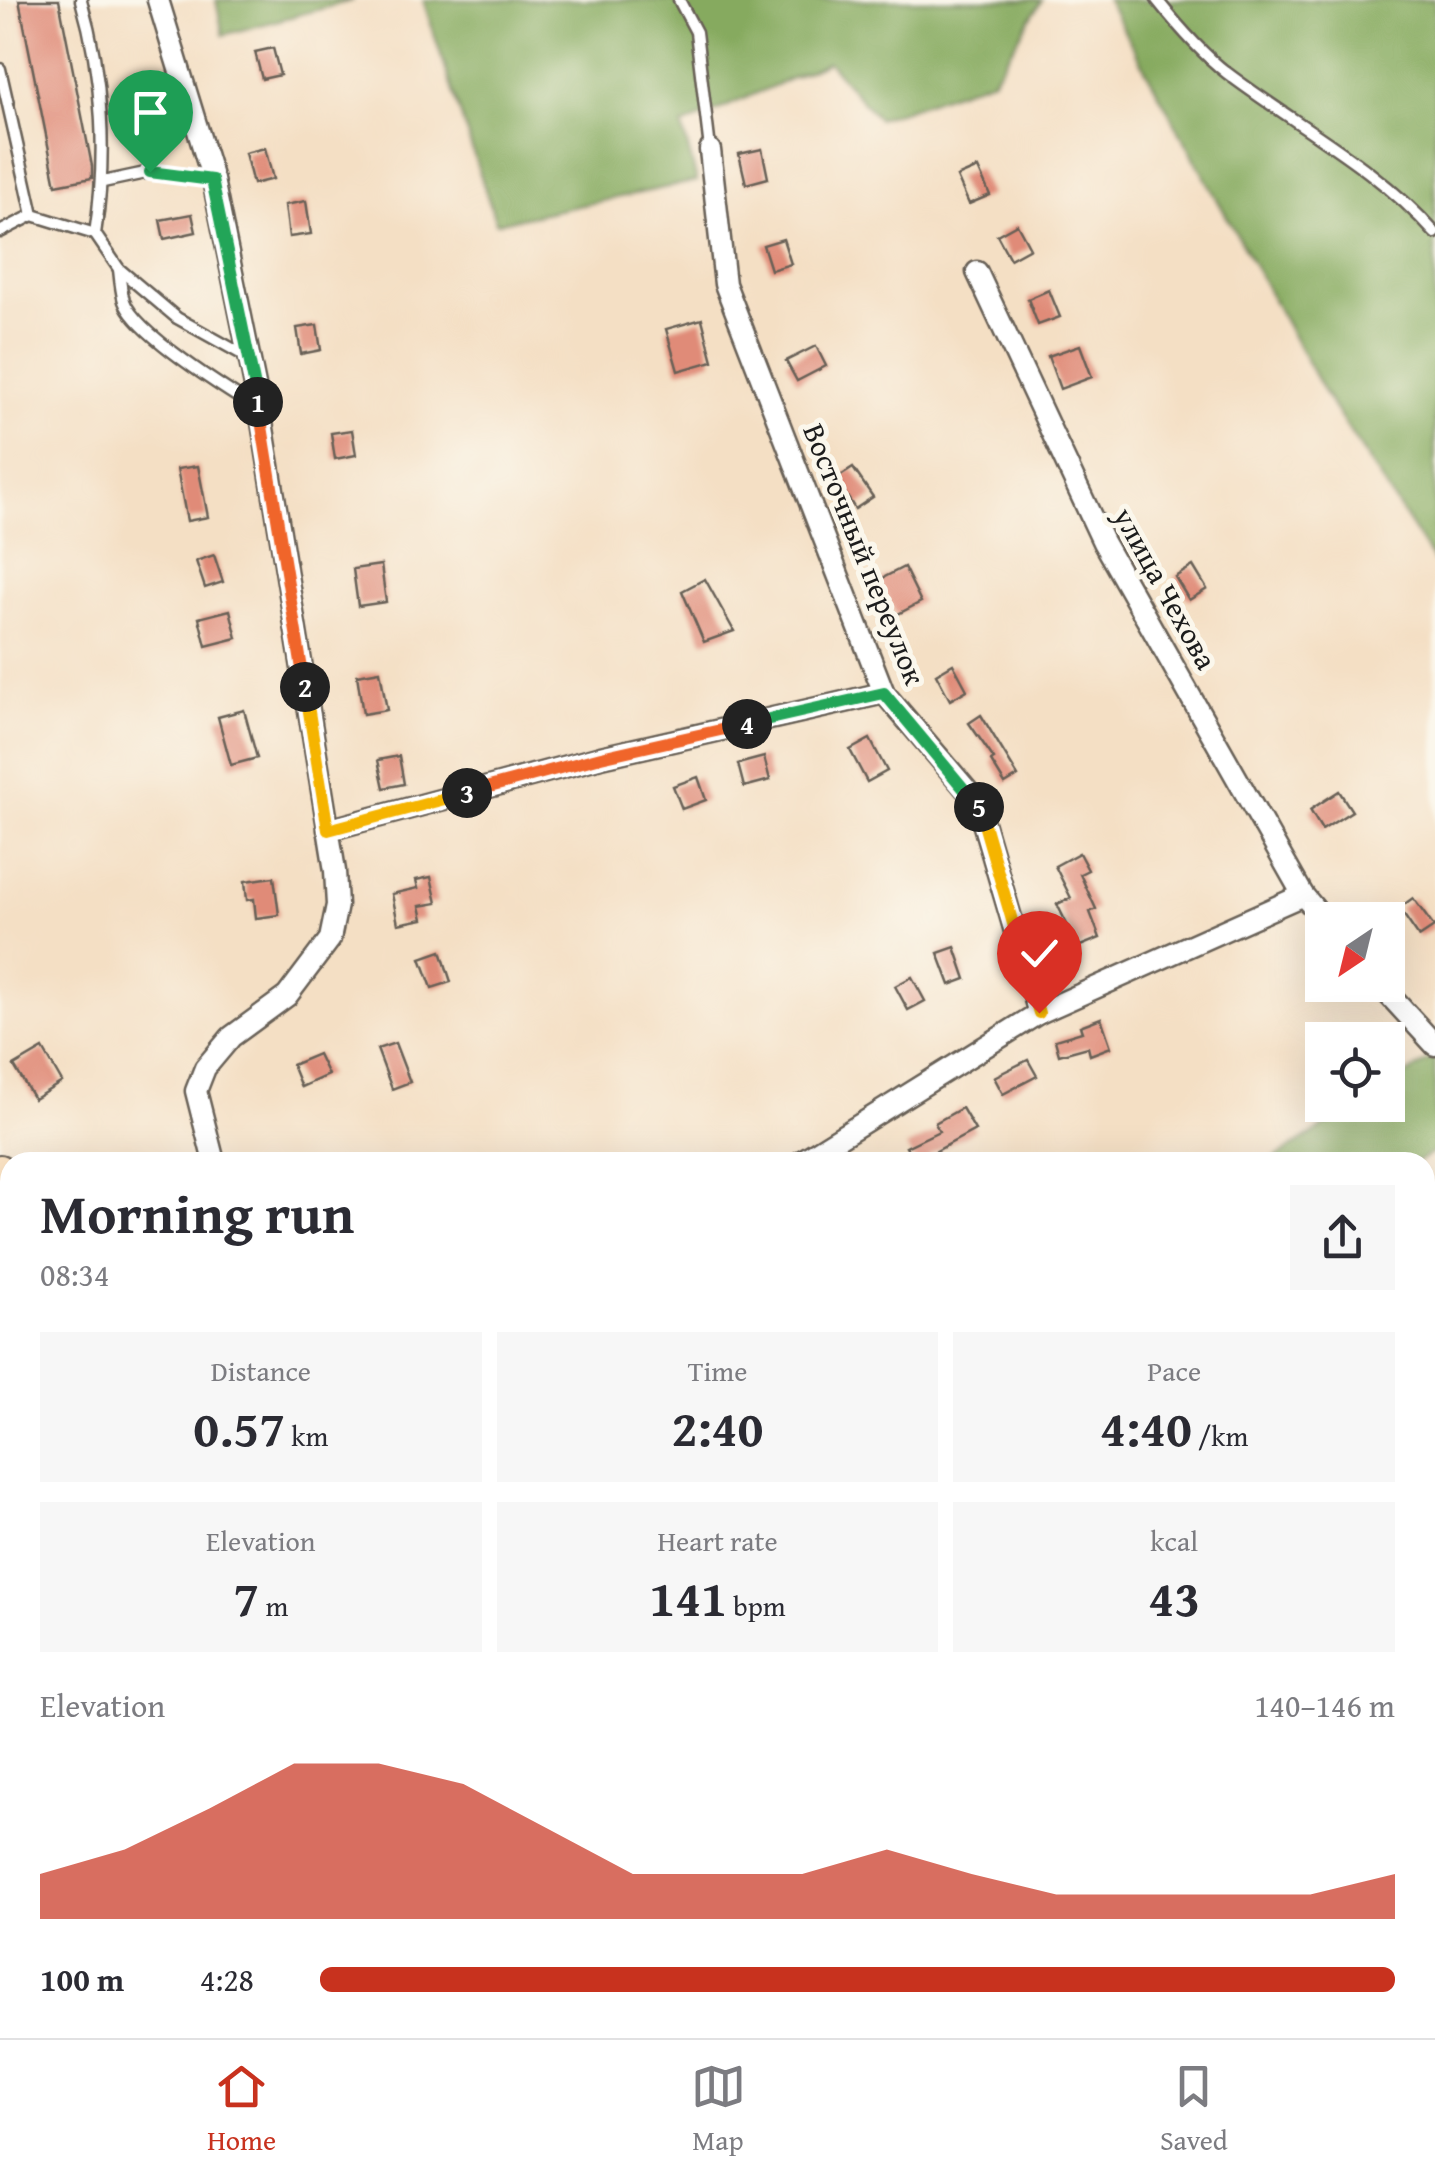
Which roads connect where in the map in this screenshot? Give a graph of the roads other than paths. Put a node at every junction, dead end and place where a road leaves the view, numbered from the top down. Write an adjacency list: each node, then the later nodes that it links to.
1 (81, 0): 8 (lane)
2 (158, 0): 7 (street)
3 (680, 0): 6 (lane)
4 (1157, 0): 11 (lane)
5 (0, 69): 9 (lane)
6 (710, 150): 17 (street, Восточный переулок)
7 (212, 180): 8 (lane); 15 (street)
8 (103, 182): 12 (lane)
9 (33, 216): 10 (lane); 12 (lane)
10 (0, 232)
11 (1435, 233)
12 (94, 234): 13 (lane)
13 (119, 270): 15 (lane); 16 (lane)
14 (978, 272): 19 (street, улица Чехова)
15 (249, 358): 16 (street)
16 (260, 410): 18 (street)
17 (884, 693): 18 (street); 22 (street, Восточный переулок)
18 (328, 830): 24 (street)
19 (1302, 895): 20 (street, улица Чехова); 22 (street)
20 (1308, 902)
21 (1396, 1002): 23 (street)
22 (1039, 1013): 25 (street)
23 (1435, 1045)
24 (212, 1152)
25 (816, 1152)

